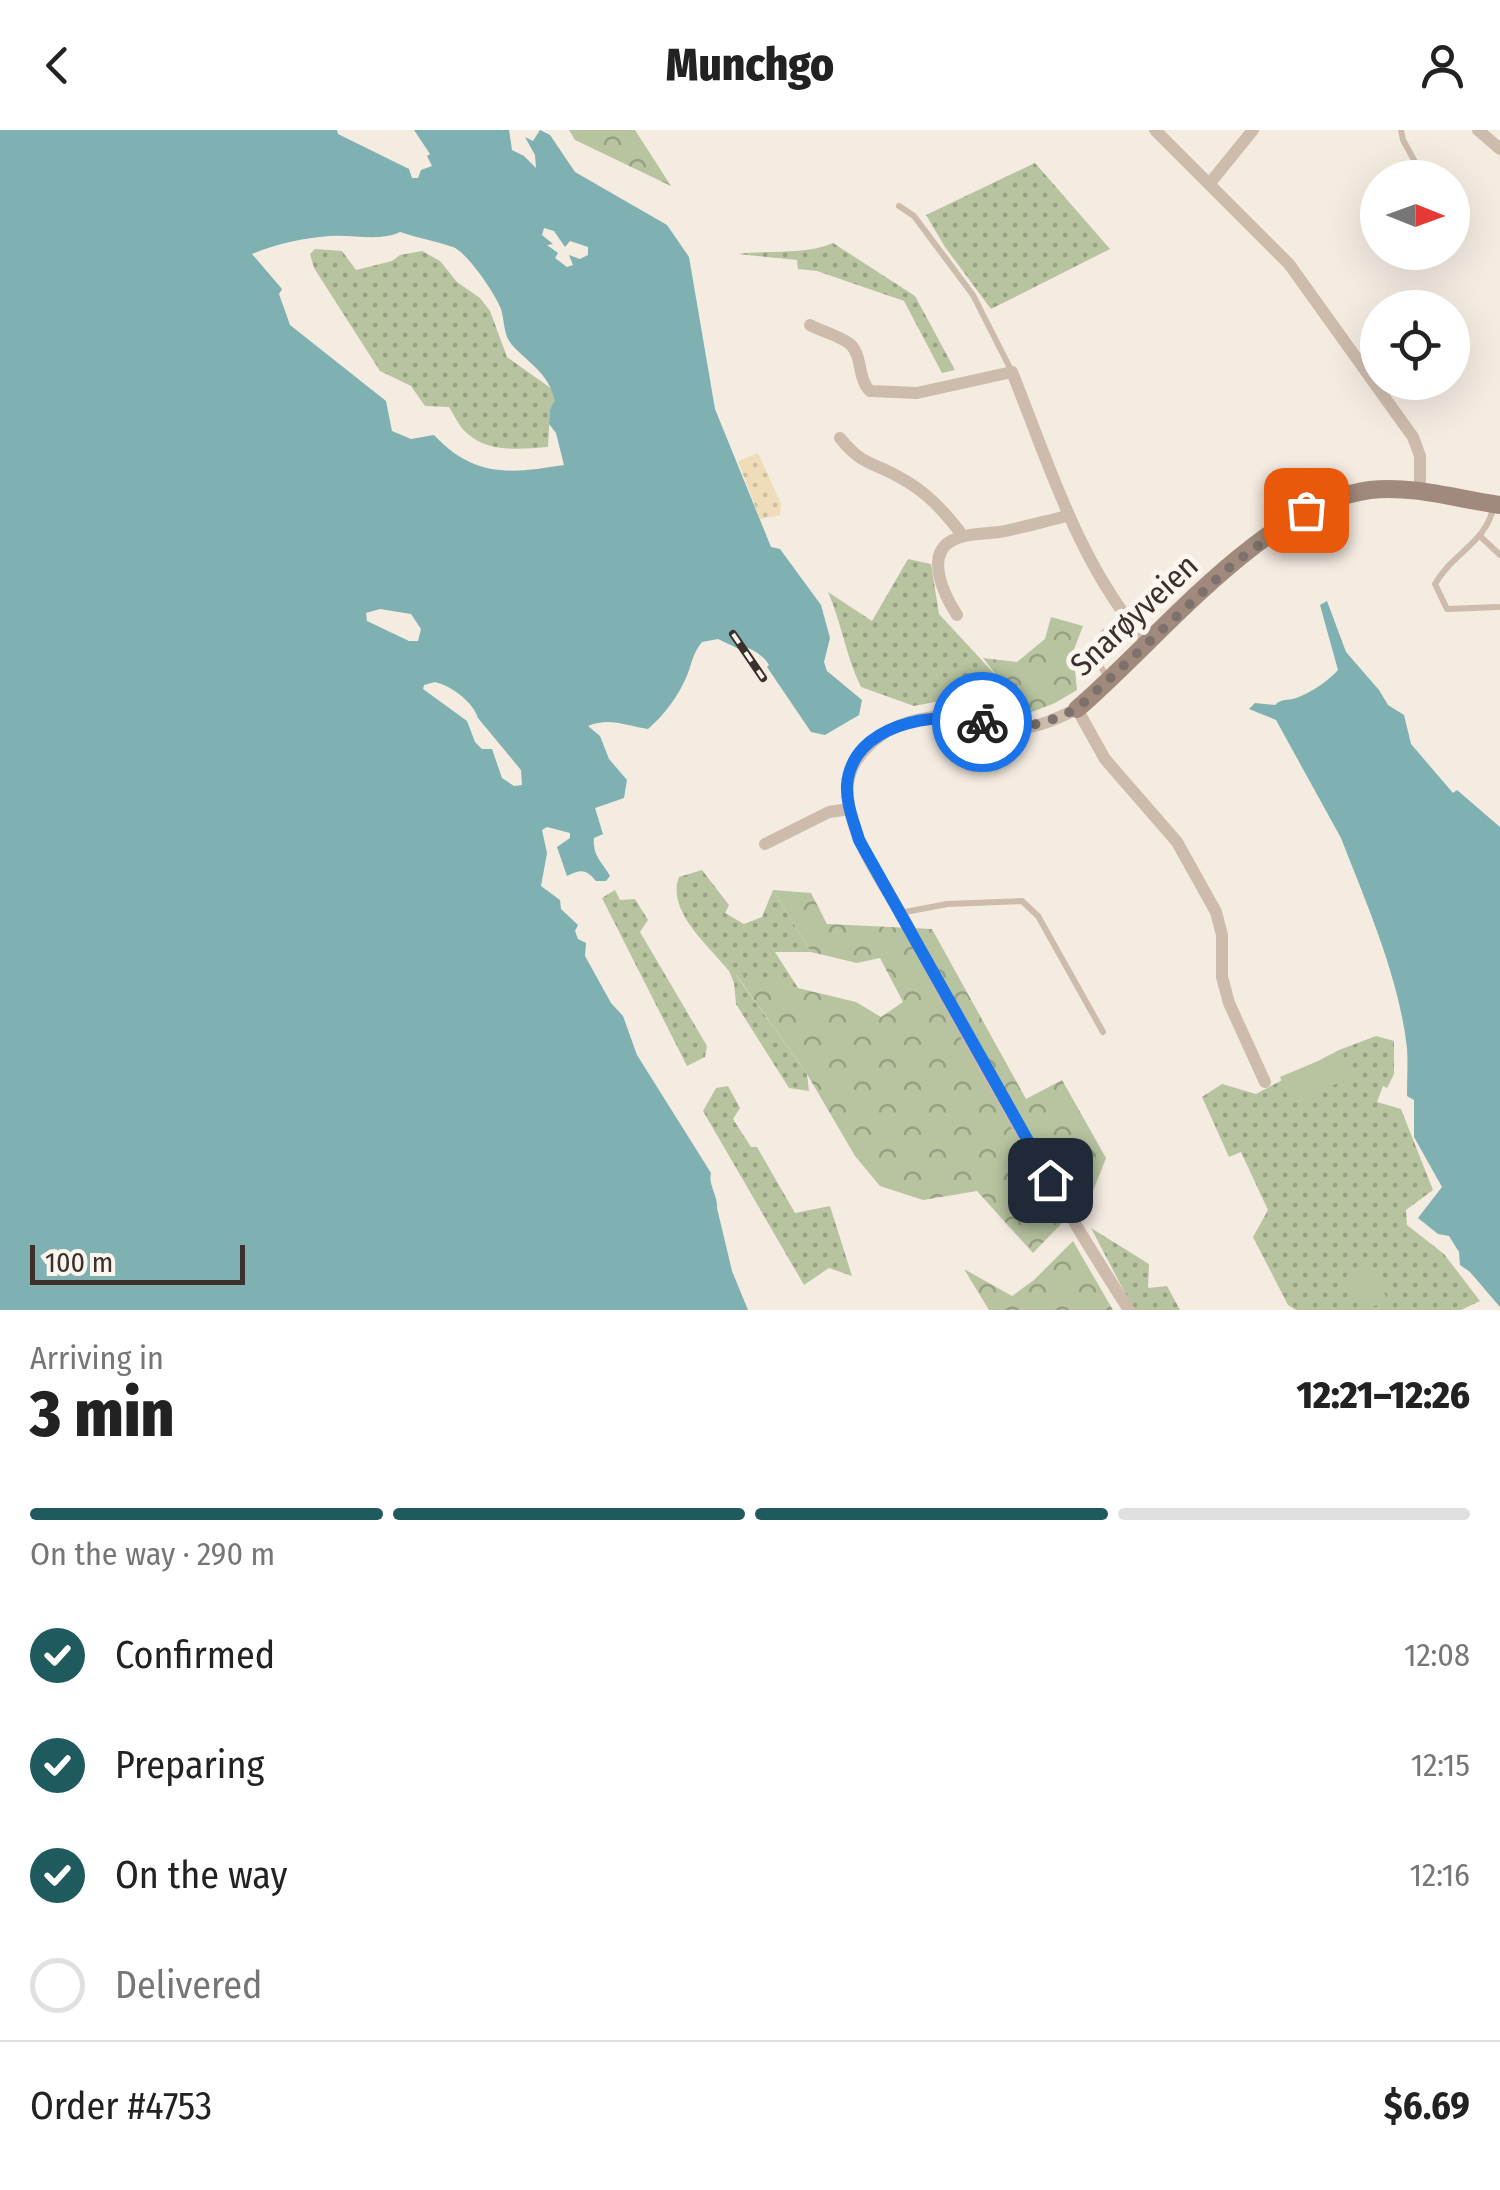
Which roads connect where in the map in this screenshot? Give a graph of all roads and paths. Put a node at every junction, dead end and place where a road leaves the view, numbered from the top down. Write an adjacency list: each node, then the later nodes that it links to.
1 (1154, 130): 7 (street)
2 (1254, 130): 7 (street)
3 (1401, 130): 6 (lane)
4 (1478, 130): 5 (street)
5 (1500, 148)
6 (1414, 160)
7 (1210, 183): 12 (street)
8 (899, 206): 10 (lane)
9 (810, 325): 10 (street)
10 (1012, 372): 14 (street)
11 (840, 438): 15 (street)
12 (1420, 491): 13 (street, Snarøyveien); 21 (street, Snarøyveien)
13 (1497, 504): 16 (lane)
14 (1068, 516): 15 (street); 20 (street)
15 (963, 536): 19 (street)
16 (1480, 537): 17 (lane); 18 (lane)
17 (1500, 554)
18 (1498, 607)
19 (957, 615)
20 (1126, 619): 21 (street); 22 (lane)
21 (1148, 644): 22 (street, Snarøyveien)
22 (1110, 681): 23 (street, Snarøyveien)
23 (1078, 708): 24 (street, Snarøyveien); 28 (street)
24 (850, 809): 25 (street); 26 (street)
25 (765, 844)
26 (900, 913): 27 (lane); 29 (street)
27 (1103, 1032)
28 (1264, 1082)
29 (1129, 1310)

